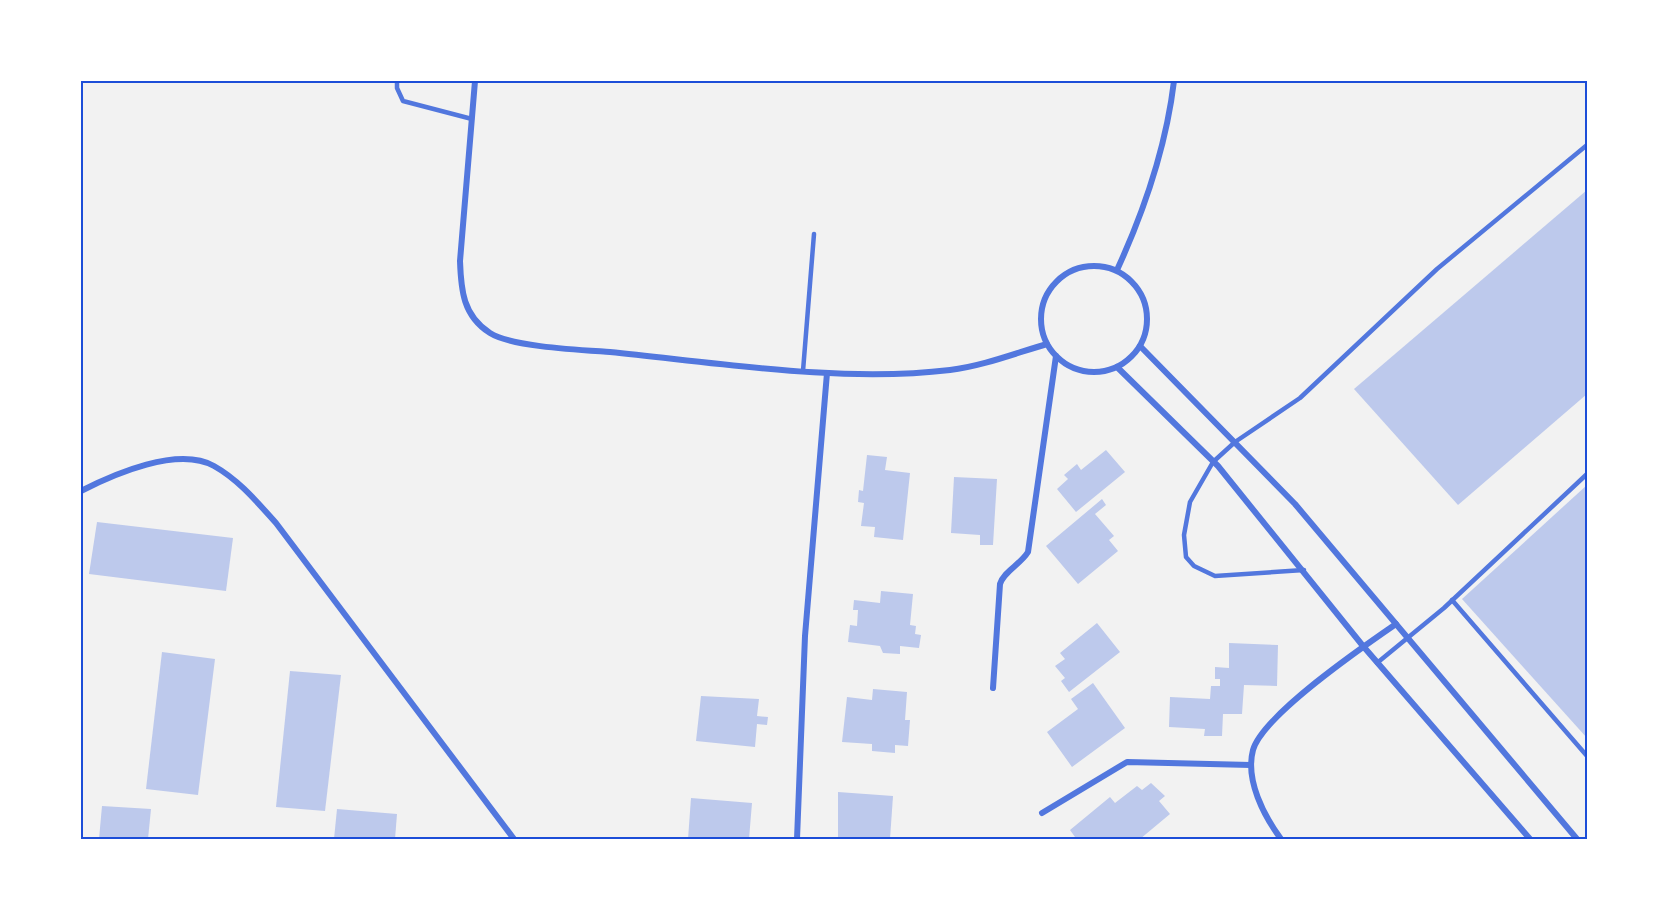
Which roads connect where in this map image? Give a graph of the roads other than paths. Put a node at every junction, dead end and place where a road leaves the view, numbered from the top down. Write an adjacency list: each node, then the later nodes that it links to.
1 (398, 81): 4 (lane)
2 (476, 81): 4 (street)
3 (1174, 81): 7 (street)
4 (472, 119): 12 (street)
5 (1587, 145): 14 (lane)
6 (814, 234): 12 (lane)
7 (1117, 270): 8 (street); 9 (street)
8 (1047, 344): 10 (street); 13 (street)
9 (1140, 346): 11 (street); 14 (street)
10 (1056, 356): 11 (street); 24 (street)
11 (1117, 367): 15 (street)
12 (803, 370): 13 (street)
13 (827, 373): 29 (street)
14 (1235, 442): 15 (lane); 20 (street)
15 (1214, 462): 18 (street); 18 (lane)
16 (1587, 474): 19 (lane)
17 (81, 491): 28 (street)
18 (1304, 570): 22 (street)
19 (1452, 600): 21 (lane); 25 (lane)
20 (1396, 624): 21 (street); 22 (street)
21 (1407, 637): 23 (lane); 32 (street)
22 (1363, 646): 23 (street); 26 (street)
23 (1377, 663): 31 (street)
24 (993, 688)
25 (1587, 756)
26 (1251, 765): 27 (street); 30 (street)
27 (1042, 813)
28 (514, 839)
29 (796, 839)
30 (1281, 839)
31 (1530, 839)
32 (1577, 839)

